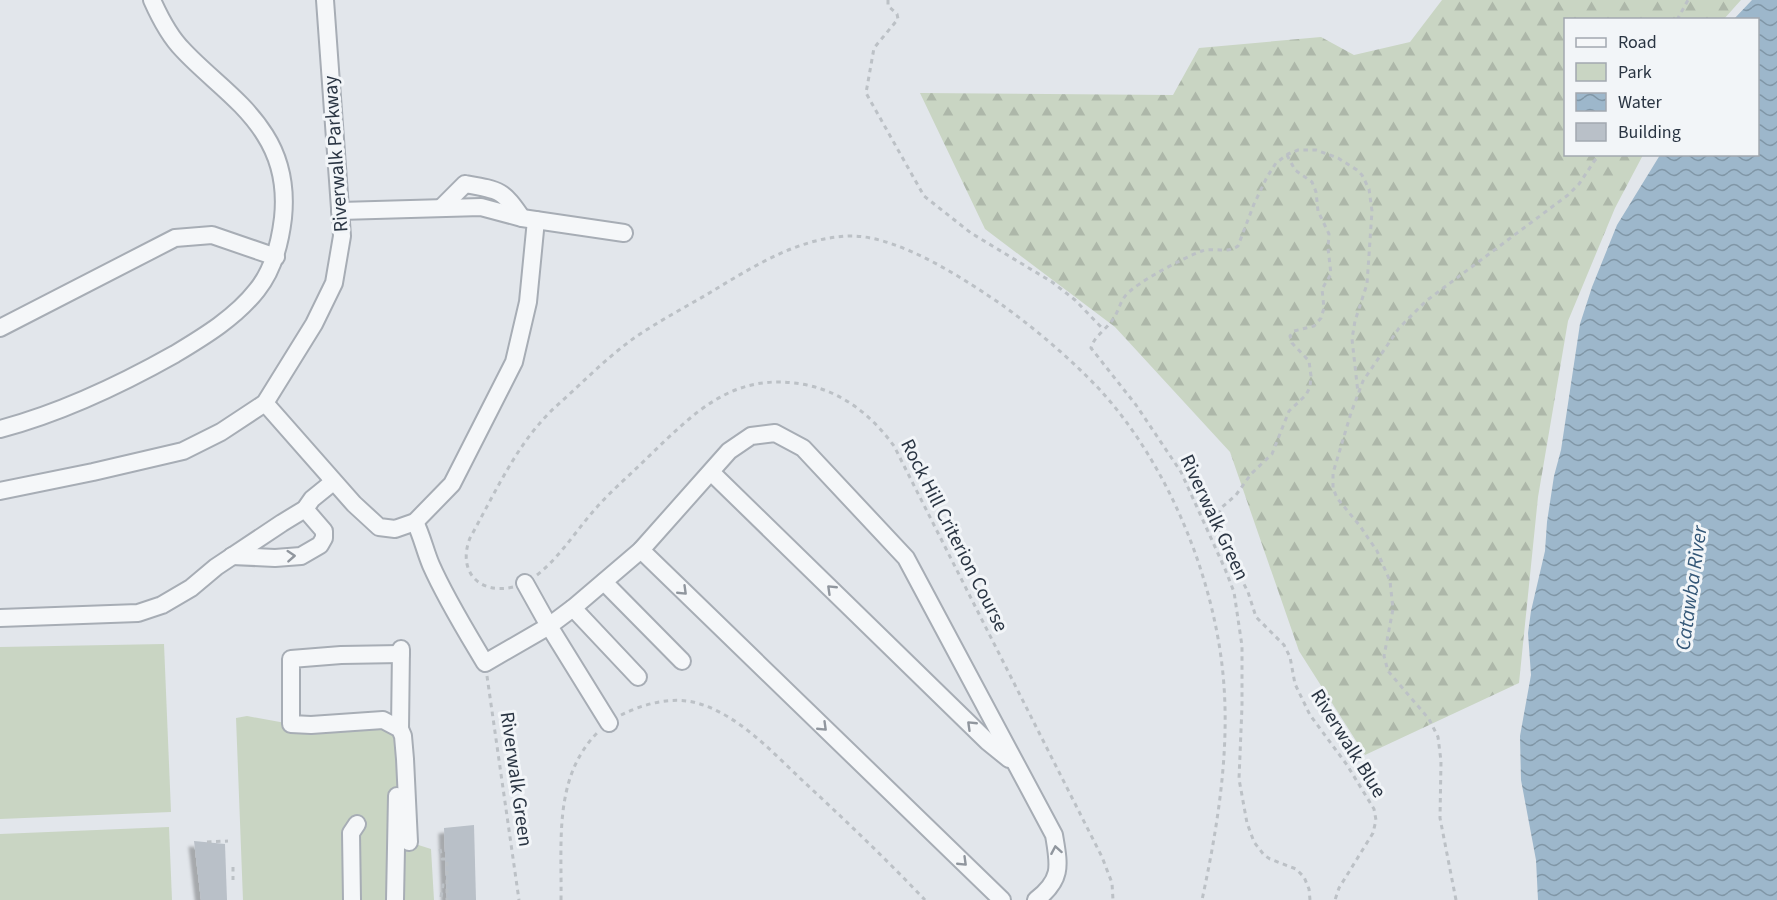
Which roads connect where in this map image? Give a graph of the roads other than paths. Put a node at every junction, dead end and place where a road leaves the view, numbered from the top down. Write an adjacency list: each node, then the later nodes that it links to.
1 (152, 0): 6 (street)
2 (325, 0): 3 (street, Riverwalk Parkway)
3 (340, 211): 4 (street); 8 (street, Riverwalk Parkway)
4 (529, 219): 5 (street); 14 (street)
5 (624, 233)
6 (276, 257): 7 (street); 9 (street)
7 (0, 328)
8 (265, 403): 11 (street); 12 (street, Riverwalk Parkway)
9 (0, 429)
10 (711, 472): 15 (street); 26 (street, one-way to 10); 26 (street)
11 (333, 482): 13 (street); 14 (street)
12 (0, 490)
13 (306, 509): 16 (street); 16 (street, one-way to 13)
14 (415, 522): 21 (street)
15 (641, 550): 17 (street); 32 (street, one-way to 32)
16 (232, 556): 20 (street)
17 (604, 582): 19 (street); 22 (street)
18 (525, 583): 21 (street)
19 (573, 608): 21 (street); 23 (street)
20 (0, 618)
21 (549, 626): 24 (street)
22 (682, 661)
23 (638, 677)
24 (609, 723)
25 (400, 729): 25 (street); 27 (street)
26 (1015, 763): 33 (street, one-way to 26)
27 (397, 796): 29 (street); 31 (street)
28 (357, 824): 30 (street)
29 (409, 842)
30 (352, 900)
31 (395, 900)
32 (1002, 900)
33 (1036, 900)

